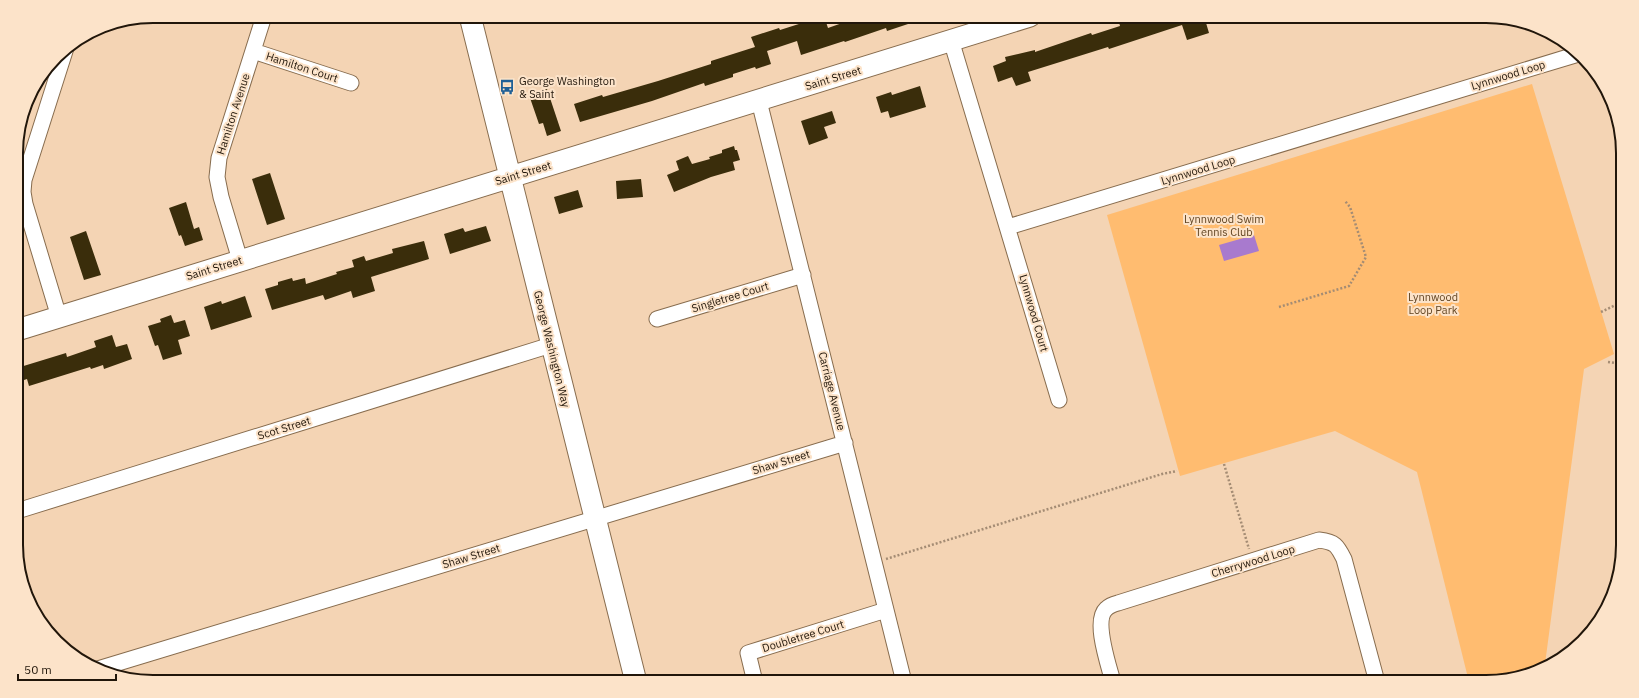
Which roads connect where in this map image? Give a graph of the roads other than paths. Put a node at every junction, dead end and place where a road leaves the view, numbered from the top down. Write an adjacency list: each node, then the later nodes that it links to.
1 (262, 23): 5 (street, Hamilton Avenue)
2 (472, 23): 10 (street, George Washington Way)
3 (1007, 23): 4 (street, Saint Street)
4 (951, 40): 9 (street, Saint Street); 13 (street)
5 (253, 51): 8 (street, Hamilton Court); 14 (street, Hamilton Avenue)
6 (1572, 56): 13 (street, Lynnwood Loop)
7 (62, 60): 11 (street)
8 (351, 83)
9 (759, 101): 10 (street, Saint Street); 15 (street, Carriage Avenue)
10 (509, 177): 14 (street, Saint Street); 19 (street, George Washington Way)
11 (23, 192)
12 (23, 192): 16 (street)
13 (1008, 227): 20 (street, Lynnwood Court)
14 (240, 260): 16 (street, Saint Street)
15 (803, 275): 17 (street, Singletree Court); 21 (street, Carriage Avenue)
16 (59, 317): 18 (street, Saint Street)
17 (657, 319)
18 (23, 328)
19 (551, 345): 22 (street, Scot Street); 23 (street, George Washington Way)
20 (1059, 400)
21 (845, 443): 23 (street, Shaw Street); 24 (street, Carriage Avenue)
22 (23, 509)
23 (595, 518): 25 (street, Shaw Street); 26 (street, George Washington Way)
24 (886, 610): 27 (street, Doubletree Court); 28 (street, Carriage Avenue)
25 (107, 666)
26 (634, 675)
27 (753, 675)
28 (902, 675)
29 (1111, 675): 30 (street, Cherrywood Loop)
30 (1375, 675)

